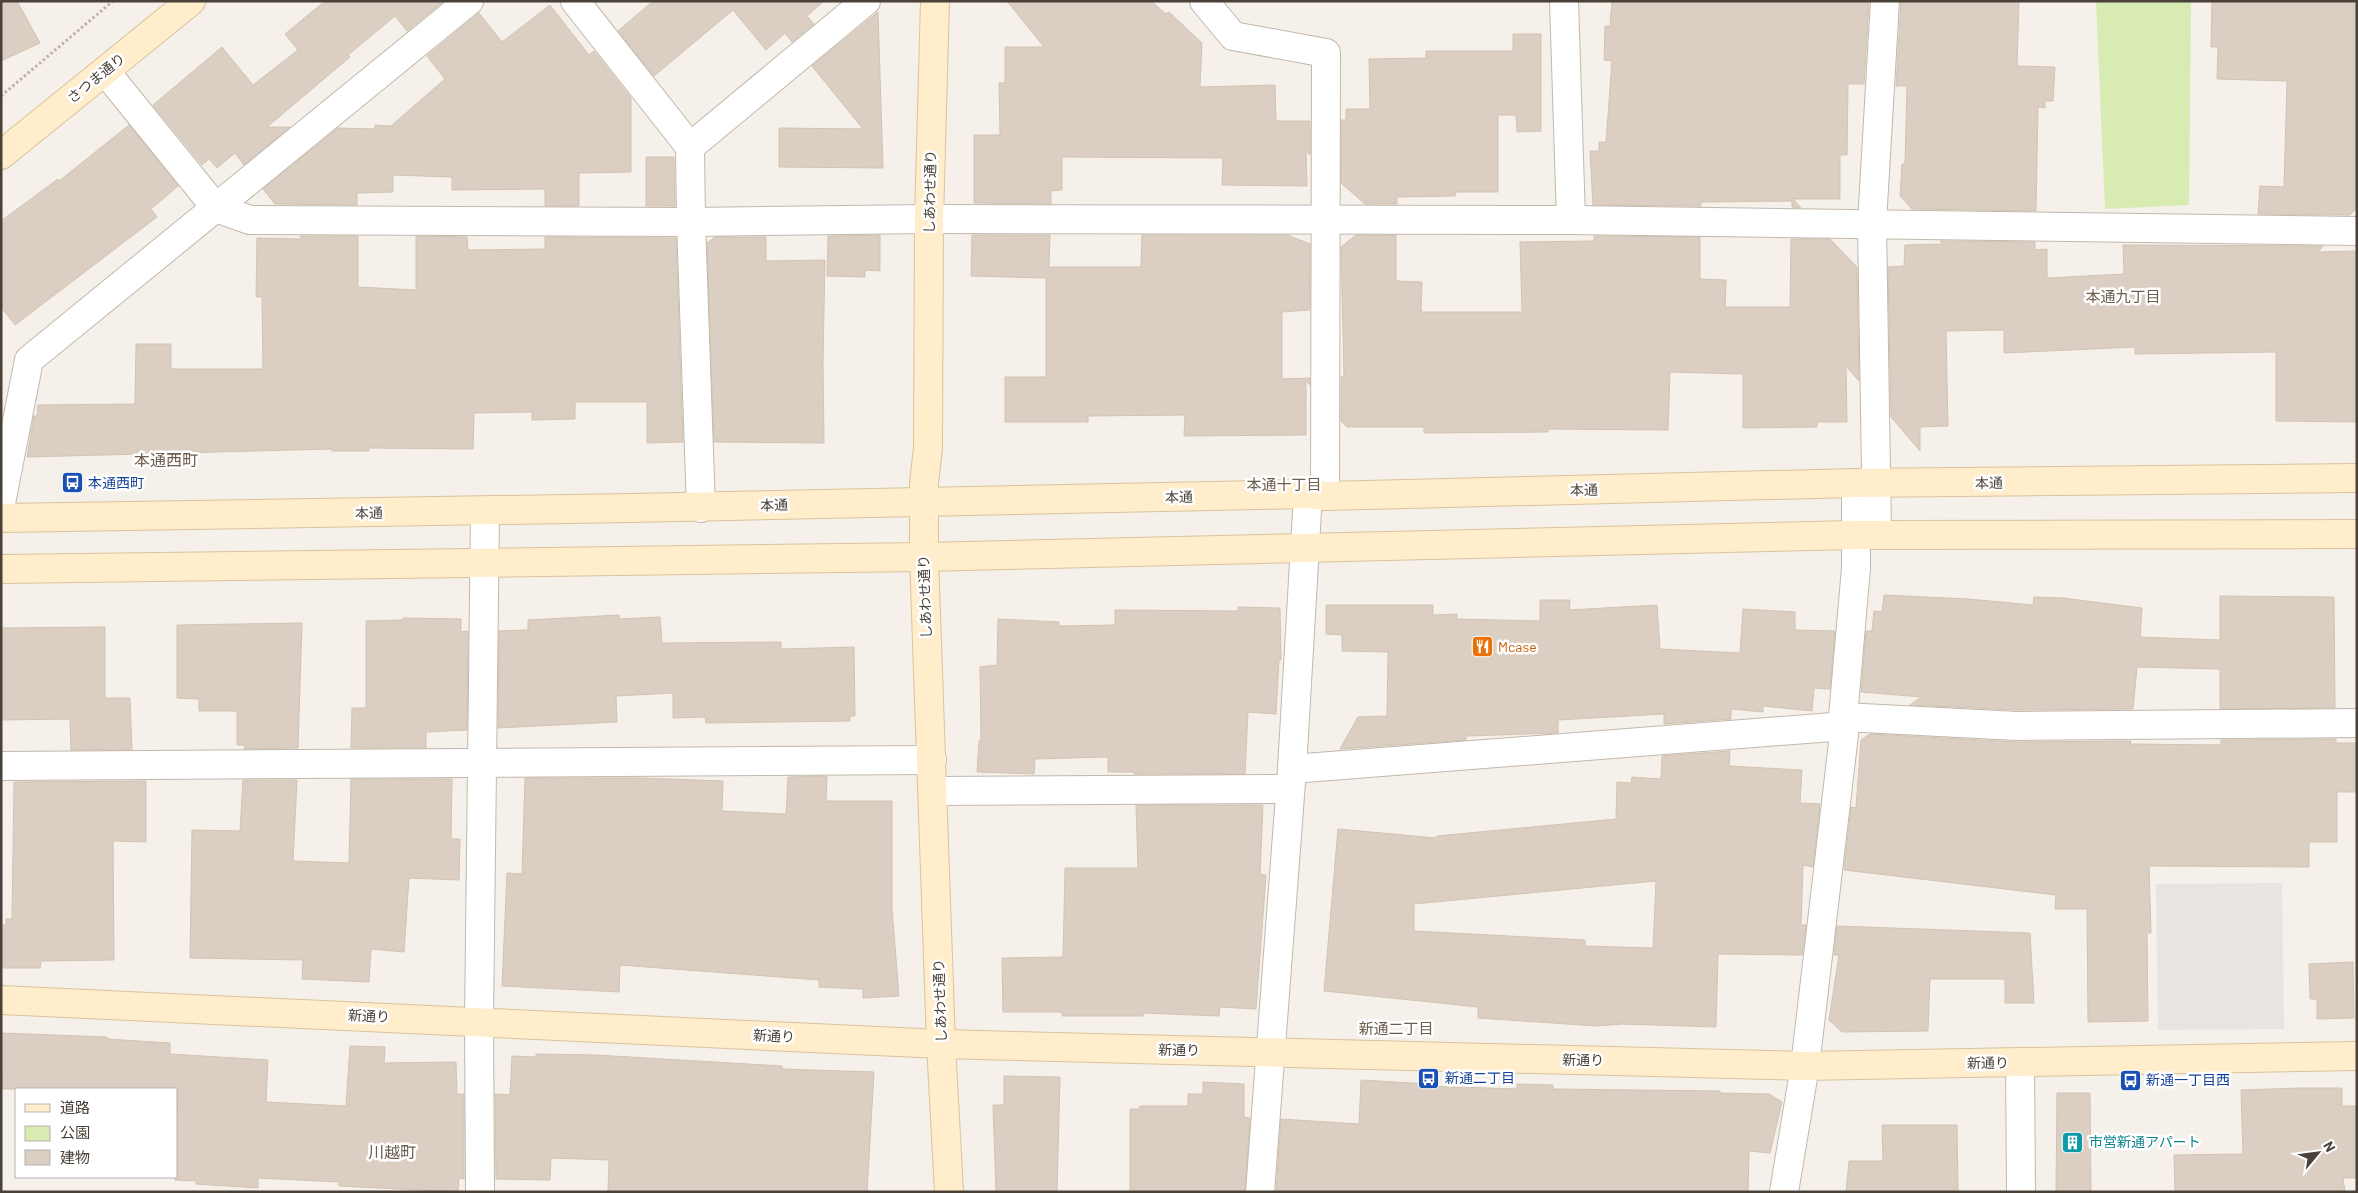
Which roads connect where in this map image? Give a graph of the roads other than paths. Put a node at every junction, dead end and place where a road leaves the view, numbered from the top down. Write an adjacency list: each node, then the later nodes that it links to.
1 (469, 1): 12 (street)
2 (574, 1): 10 (street)
3 (866, 1): 10 (street)
4 (934, 1): 13 (main road, しあわせ通り)
5 (1204, 1): 14 (street)
6 (1564, 1): 15 (street)
7 (1885, 1): 17 (street)
8 (189, 2): 9 (main road, さつま通り)
9 (105, 71): 11 (main road, さつま通り); 12 (street)
10 (690, 147): 16 (street)
11 (1, 155)
12 (216, 208): 16 (street); 22 (street)
13 (929, 219): 14 (street); 16 (street); 23 (main road, しあわせ通り)
14 (1326, 220): 15 (street); 21 (street)
15 (1572, 220): 17 (street)
16 (690, 222): 24 (street)
17 (1872, 223): 18 (street); 20 (street)
18 (2357, 231)
19 (2357, 478): 20 (main road, 本通)
20 (1866, 484): 21 (main road, 本通); 28 (street)
21 (1316, 495): 23 (main road, 本通); 29 (street)
22 (1, 503)
23 (924, 503): 24 (main road, 本通); 30 (main road, しあわせ通り)
24 (701, 508): 25 (main road, 本通)
25 (485, 511): 26 (main road, 本通); 31 (street)
26 (1, 518)
27 (2357, 534): 28 (main road)
28 (1866, 535): 29 (main road); 33 (street)
29 (1304, 549): 30 (main road); 38 (street)
30 (924, 556): 31 (main road); 35 (main road, しあわせ通り)
31 (484, 561): 32 (main road); 36 (street)
32 (1, 569)
33 (1844, 721): 34 (street); 38 (street); 46 (street)
34 (2357, 723)
35 (932, 760): 36 (street); 39 (main road, しあわせ通り)
36 (482, 763): 37 (street); 41 (street)
37 (1, 766)
38 (1291, 779): 39 (street); 43 (street)
39 (933, 791): 42 (main road, しあわせ通り)
40 (1, 1000): 41 (main road, 新通り)
41 (479, 1022): 42 (main road, 新通り); 47 (street)
42 (941, 1044): 43 (main road, 新通り); 48 (main road, しあわせ通り)
43 (1272, 1052): 46 (main road, 新通り); 49 (street)
44 (2357, 1056): 45 (main road, 新通り)
45 (2020, 1062): 46 (main road, 新通り); 51 (street)
46 (1805, 1066): 50 (street)
47 (480, 1192)
48 (949, 1192)
49 (1260, 1192)
50 (1784, 1192)
51 (2021, 1192)

